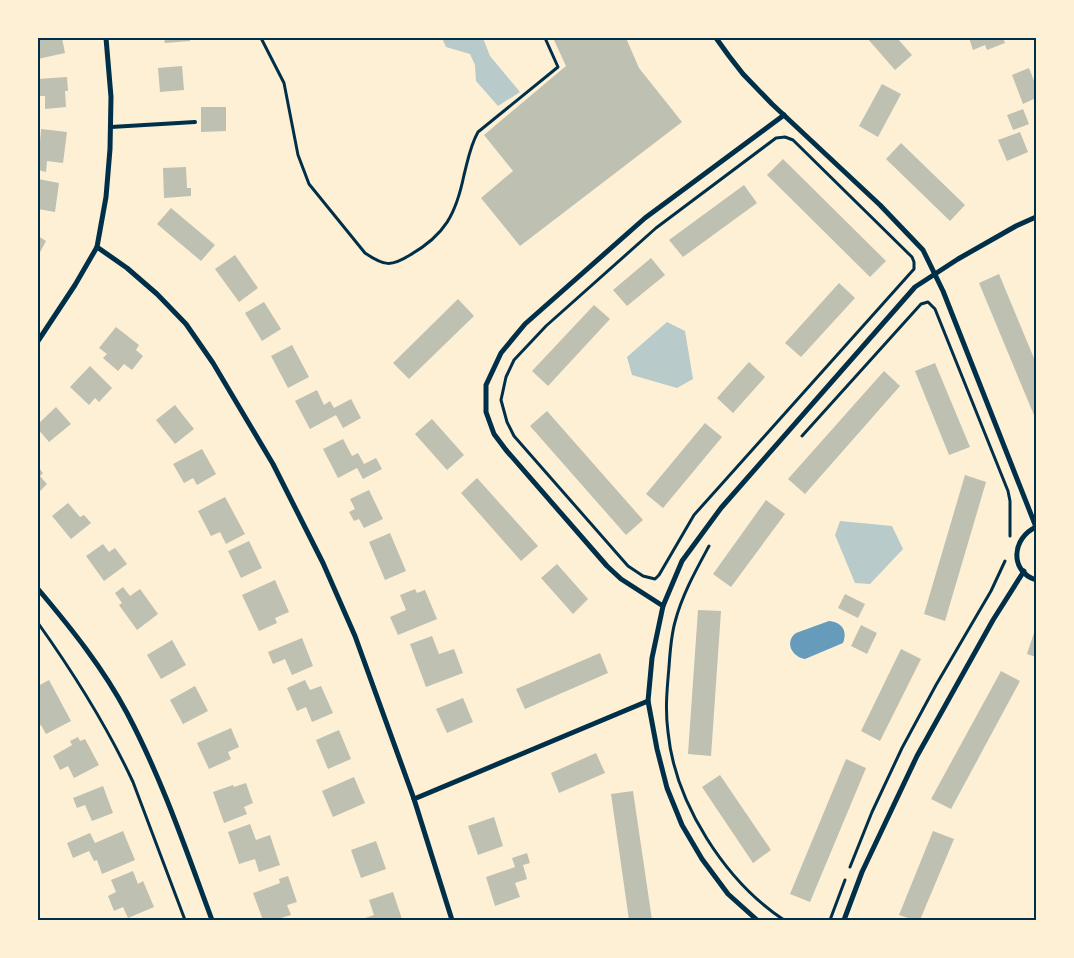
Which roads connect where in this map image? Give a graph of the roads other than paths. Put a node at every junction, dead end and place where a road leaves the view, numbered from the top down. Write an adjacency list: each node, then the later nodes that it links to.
1 (106, 38): 5 (street)
2 (716, 38): 3 (street)
3 (784, 115): 8 (street); 14 (street)
4 (195, 122): 5 (lane)
5 (111, 127): 7 (street)
6 (1036, 217): 8 (street)
7 (97, 247): 9 (street); 16 (street)
8 (936, 274): 10 (street); 14 (street)
9 (38, 341)
10 (1036, 527): 11 (street)
11 (1024, 571): 12 (street); 20 (street)
12 (1036, 580)
13 (38, 590): 17 (street)
14 (662, 606): 15 (street)
15 (648, 700): 16 (street); 19 (street)
16 (414, 799): 18 (street)
17 (212, 920)
18 (452, 920)
19 (758, 920)
20 (844, 920)

